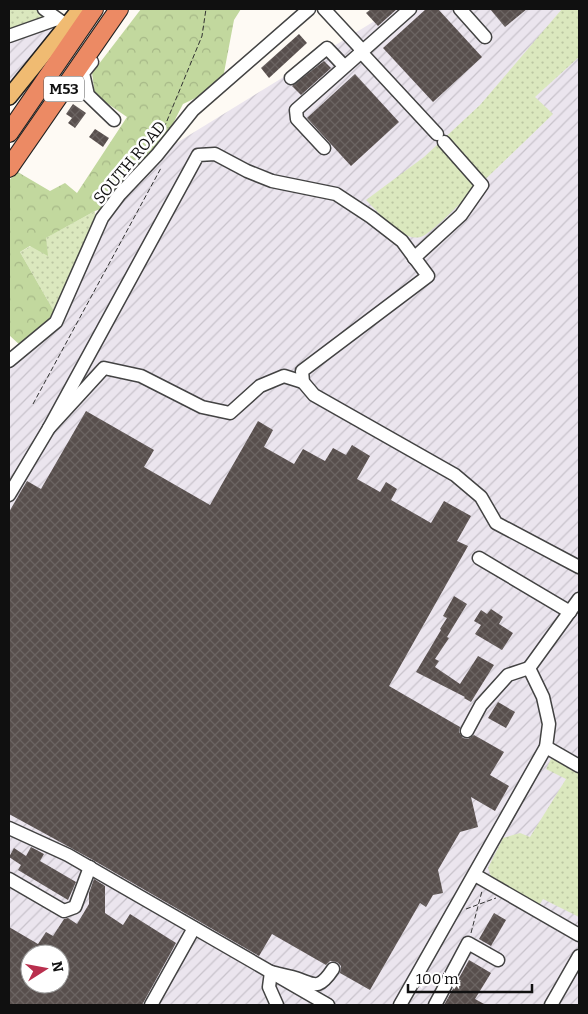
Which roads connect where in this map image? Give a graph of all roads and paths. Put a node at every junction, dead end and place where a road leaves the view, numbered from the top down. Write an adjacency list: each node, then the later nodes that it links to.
1 (44, 9): 11 (street)
2 (80, 9): 11 (main road)
3 (94, 9): 19 (highway, M53)
4 (119, 9): 23 (highway, M53)
5 (130, 9): 18 (street)
6 (206, 9): 20 (path)
7 (309, 9): 22 (street, SOUTH ROAD)
8 (324, 9): 14 (street)
9 (410, 9): 14 (street)
10 (460, 9): 13 (street)
11 (62, 22): 12 (street); 17 (main road)
12 (9, 36)
13 (485, 37)
14 (361, 51): 15 (street); 24 (street)
15 (344, 66): 16 (street); 21 (street)
16 (291, 78)
17 (9, 97)
18 (114, 120)
19 (9, 133)
20 (162, 134)
21 (324, 148)
22 (157, 155): 25 (street, SOUTH ROAD); 27 (path)
23 (9, 168)
24 (414, 258): 26 (street); 28 (street)
25 (9, 361)
26 (302, 382): 28 (street); 31 (street)
27 (33, 404)
28 (49, 428): 29 (street)
29 (9, 494)
30 (479, 558): 33 (street)
31 (579, 567)
32 (579, 598): 33 (street)
33 (570, 612): 34 (street)
34 (529, 668): 35 (street); 36 (street)
35 (467, 730)
36 (546, 747): 37 (street); 40 (street)
37 (579, 766)
38 (10, 832): 39 (street)
39 (90, 867): 41 (street); 46 (street)
40 (474, 874): 42 (street); 45 (street)
41 (9, 879)
42 (486, 881): 43 (street); 44 (path)
43 (508, 894): 44 (path); 47 (street)
44 (477, 905): 45 (path); 48 (path)
45 (456, 907): 56 (street)
46 (194, 928): 52 (street); 53 (street)
47 (579, 934)
48 (468, 943): 50 (street); 57 (street)
49 (579, 956): 58 (street)
50 (498, 960)
51 (333, 969): 52 (street)
52 (272, 972): 54 (street); 55 (street)
53 (151, 1005)
54 (277, 1005)
55 (328, 1005)
56 (400, 1005)
57 (435, 1005)
58 (551, 1005)

